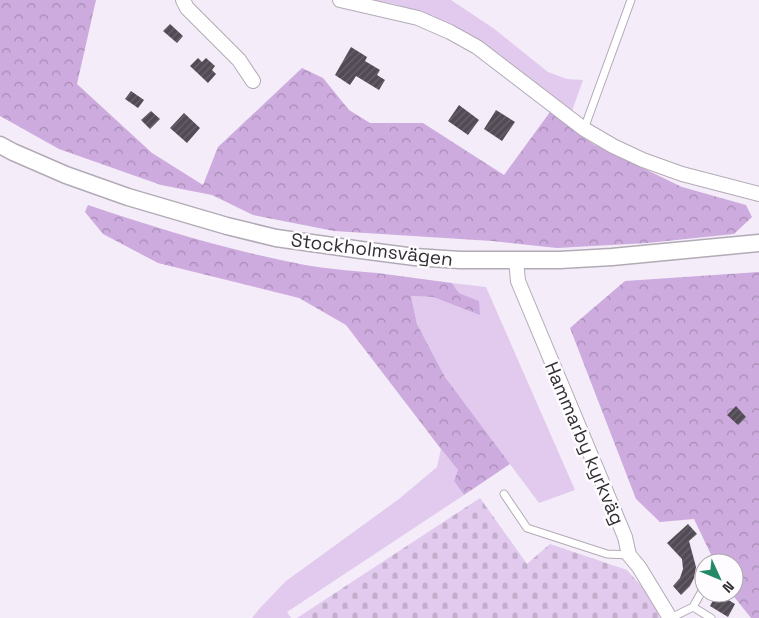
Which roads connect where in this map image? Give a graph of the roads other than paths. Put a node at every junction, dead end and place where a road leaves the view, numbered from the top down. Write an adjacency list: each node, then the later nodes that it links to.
1 (183, 0): 4 (street)
2 (340, 0): 5 (street)
3 (630, 0): 5 (lane)
4 (253, 81)
5 (584, 129): 7 (street)
6 (0, 145): 9 (street, Stockholmsvägen)
7 (759, 194)
8 (759, 243): 9 (street, Stockholmsvägen)
9 (516, 260): 11 (street, Hammarby kyrkväg)
10 (504, 494): 11 (lane)
11 (629, 555): 14 (street, Hammarby kyrkväg)
12 (695, 603): 13 (lane)
13 (693, 607): 14 (lane); 15 (lane)
14 (671, 618)
15 (711, 618)

